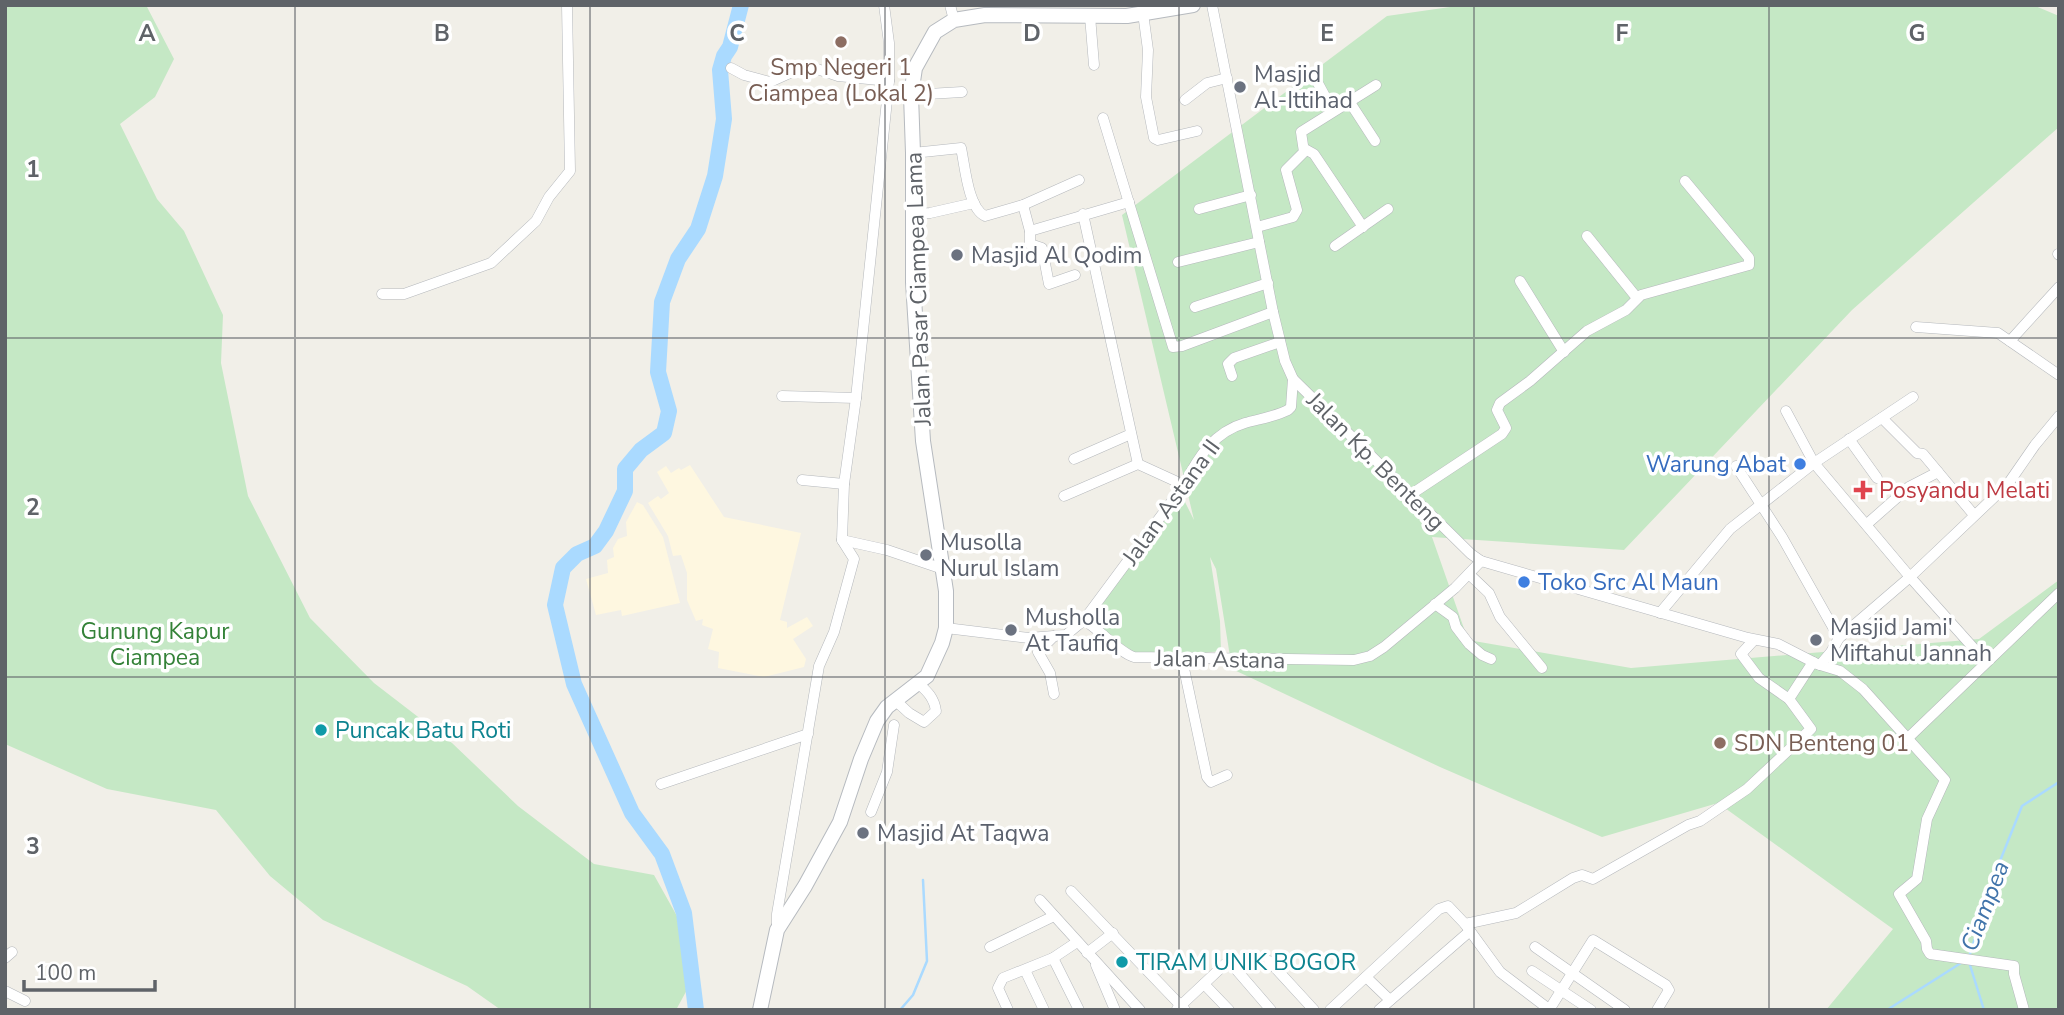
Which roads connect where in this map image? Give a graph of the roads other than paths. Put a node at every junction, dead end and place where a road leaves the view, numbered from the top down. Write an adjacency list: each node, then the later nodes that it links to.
1 (567, 5): 46 (street)
2 (950, 5): 8 (street)
3 (1193, 5): 6 (main road)
4 (1212, 5): 12 (street, Jalan Kp. Benteng)
5 (882, 6): 13 (street)
6 (1143, 13): 7 (main road); 21 (street)
7 (1090, 16): 8 (main road); 9 (street)
8 (954, 20): 16 (main road, Jalan Pasar Ciampea Lama)
9 (1094, 65)
10 (731, 68): 13 (street)
11 (1313, 74): 19 (street)
12 (1227, 78): 17 (street); 27 (street, Jalan Kp. Benteng)
13 (889, 81): 59 (street)
14 (1376, 85): 18 (street)
15 (962, 92): 16 (street)
16 (911, 95): 24 (main road, Jalan Pasar Ciampea Lama)
17 (1185, 100)
18 (1349, 101): 19 (street); 22 (street)
19 (1334, 111): 23 (street)
20 (1103, 118): 28 (street)
21 (1197, 131)
22 (1375, 141)
23 (1305, 149): 35 (street); 36 (street)
24 (913, 153): 29 (street); 33 (main road, Jalan Pasar Ciampea Lama)
25 (1079, 180): 30 (street)
26 (1685, 181): 47 (street)
27 (1251, 195): 31 (street); 35 (street, Jalan Kp. Benteng)
28 (1129, 202): 34 (street); 49 (street)
29 (974, 203): 30 (street); 33 (street)
30 (1023, 205): 37 (street)
31 (1199, 209)
32 (1388, 209): 36 (street)
33 (912, 214): 81 (main road, Jalan Pasar Ciampea Lama)
34 (1083, 214): 37 (street); 63 (street)
35 (1257, 227): 39 (street, Jalan Kp. Benteng)
36 (1363, 227): 40 (street)
37 (1030, 231): 42 (street)
38 (1587, 236): 47 (street)
39 (1259, 242): 41 (street); 44 (street, Jalan Kp. Benteng)
40 (1335, 246)
41 (1178, 262)
42 (1075, 275)
43 (1520, 281): 53 (street)
44 (1268, 284): 48 (street); 49 (street, Jalan Kp. Benteng)
45 (2059, 287): 51 (street)
46 (382, 294)
47 (1637, 298): 53 (street)
48 (1195, 307)
49 (1273, 312): 52 (street, Jalan Kp. Benteng)
50 (1916, 327): 51 (street)
51 (2010, 341): 54 (street)
52 (1280, 342): 55 (street); 56 (street, Jalan Kp. Benteng)
53 (1564, 352): 74 (street)
54 (2059, 374)
55 (1232, 376)
56 (1293, 379): 73 (street, Jalan Astana II); 74 (street, Jalan Kp. Benteng)
57 (782, 396): 59 (street)
58 (1913, 397): 62 (street)
59 (856, 398): 72 (street)
60 (1786, 411): 66 (street)
61 (2059, 416): 77 (street)
62 (1882, 418): 64 (street); 69 (street)
63 (1131, 434): 65 (street); 67 (street)
64 (1849, 439): 66 (street); 70 (street)
65 (1074, 459)
66 (1814, 463): 76 (street); 78 (street)
67 (1138, 464): 73 (street); 75 (street)
68 (1736, 466): 76 (street)
69 (1938, 472): 77 (street); 78 (street)
70 (1877, 478)
71 (802, 480): 72 (street)
72 (844, 484): 79 (street)
73 (1184, 485): 87 (street, Jalan Astana II)
74 (1410, 495): 80 (street, Jalan Kp. Benteng)
75 (1064, 496)
76 (1761, 505): 86 (street); 90 (street)
77 (1974, 515): 83 (street)
78 (1867, 524): 83 (street)
79 (842, 540): 81 (street); 102 (street)
80 (1481, 561): 82 (street, Jalan Astana); 86 (street, Jalan Kp. Benteng)
81 (943, 569): 88 (main road, Jalan Pasar Ciampea Lama)
82 (1469, 574): 85 (street, Jalan Astana); 96 (street)
83 (1910, 576): 90 (street); 94 (street)
84 (2059, 593): 94 (street)
85 (1435, 604): 92 (street, Jalan Astana); 93 (street)
86 (1660, 613): 91 (street, Jalan Kp. Benteng)
87 (1084, 620): 89 (street); 92 (street, Jalan Astana)
88 (946, 628): 89 (street); 97 (main road, Jalan Pasar Ciampea Lama)
89 (1055, 636): 98 (street)
90 (1839, 638): 95 (street)
91 (1754, 640): 95 (street, Jalan Kp. Benteng); 99 (street)
92 (1182, 659): 104 (street)
93 (1491, 659)
94 (1986, 662): 103 (street)
95 (1817, 663): 99 (street); 103 (street, Jalan Kp. Benteng)
96 (1542, 668)
97 (918, 683): 100 (main road, Jalan Pasar Ciampea Lama); 100 (street)
98 (1054, 694)
99 (1789, 699): 110 (street)
100 (896, 701): 101 (main road, Jalan Pasar Ciampea Lama)
101 (877, 721): 106 (street); 111 (main road, Jalan Pasar Ciampea Lama)
102 (808, 734): 105 (street); 111 (street)
103 (1907, 739): 144 (street, Jalan Kp. Benteng)
104 (1227, 775)
105 (661, 784)
106 (871, 812)
107 (1071, 891): 112 (street)
108 (1040, 900): 109 (street)
109 (1054, 916): 113 (street); 114 (street)
110 (1467, 927): 122 (street); 126 (street); 140 (street)
111 (777, 930): 129 (main road)
112 (1113, 933): 116 (street); 128 (street)
113 (1077, 942): 116 (street); 117 (street)
114 (990, 947)
115 (1535, 947): 121 (street)
116 (1090, 956): 133 (street); 134 (street)
117 (1053, 957): 119 (street); 132 (street)
118 (1269, 961): 137 (street)
119 (1025, 970): 130 (street); 131 (street)
120 (1532, 971): 124 (street)
121 (1572, 975): 124 (street); 142 (street); 143 (street)
122 (1366, 977): 126 (street); 138 (street)
123 (1204, 984): 128 (street); 135 (street); 136 (street)
124 (1561, 991): 140 (street); 141 (street)
125 (5, 992): 127 (street)
126 (1390, 1000): 139 (street)
127 (25, 1001)
128 (1181, 1008)
129 (760, 1010)
130 (1008, 1010)
131 (1044, 1010)
132 (1079, 1010)
133 (1115, 1010)
134 (1140, 1010)
135 (1229, 1010)
136 (1271, 1010)
137 (1314, 1010)
138 (1330, 1010)
139 (1379, 1010)
140 (1549, 1010)
141 (1591, 1010)
142 (1625, 1010)
143 (1657, 1010)
144 (2024, 1010)

